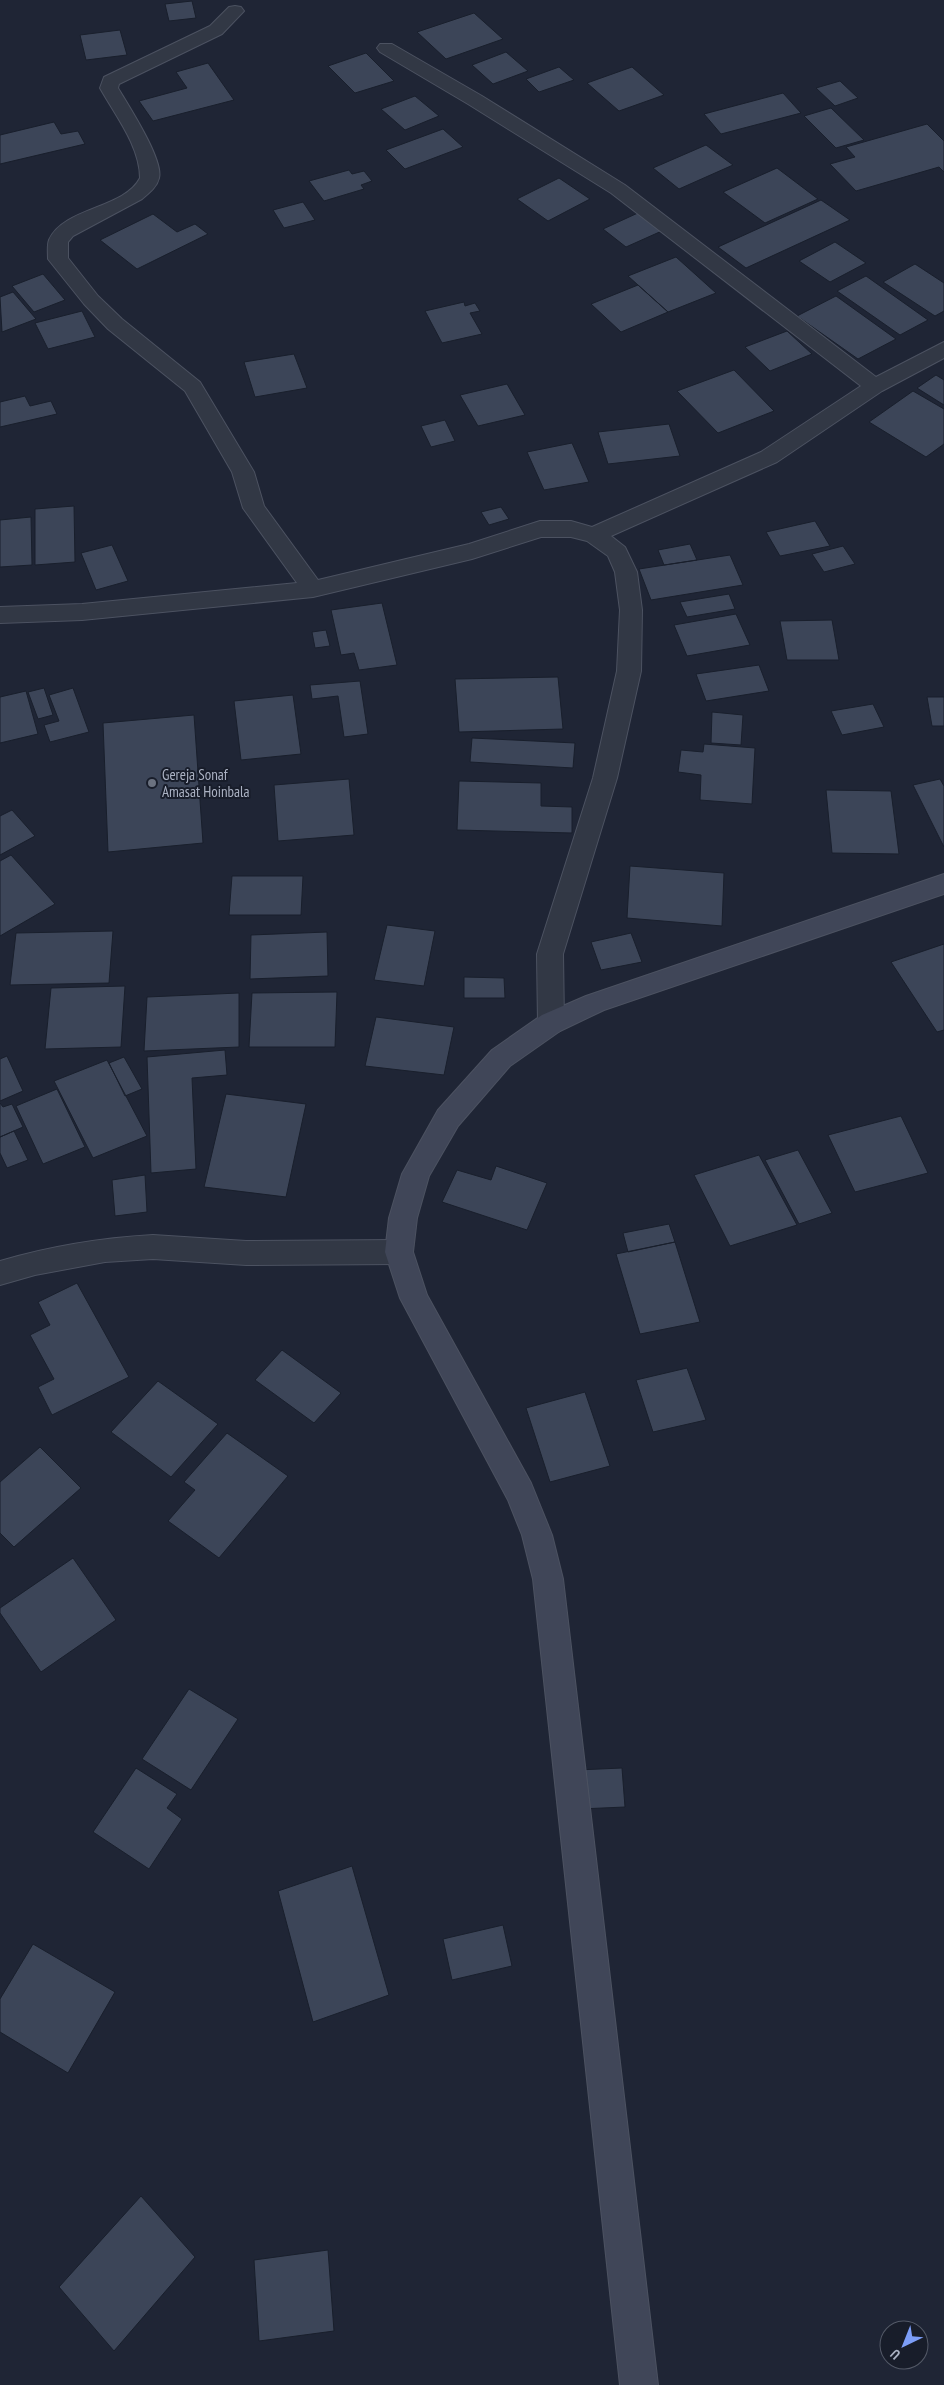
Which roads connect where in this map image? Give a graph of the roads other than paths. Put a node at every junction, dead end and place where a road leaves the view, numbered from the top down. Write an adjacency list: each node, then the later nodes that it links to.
1 (235, 11): 6 (street)
2 (386, 48): 4 (street)
3 (944, 349): 4 (street)
4 (875, 386): 5 (street)
5 (594, 535): 6 (street); 9 (street)
6 (313, 589): 7 (street)
7 (0, 616)
8 (944, 884): 9 (street)
9 (551, 1023): 10 (street)
10 (399, 1252): 11 (street); 12 (street)
11 (0, 1273)
12 (639, 2385)

